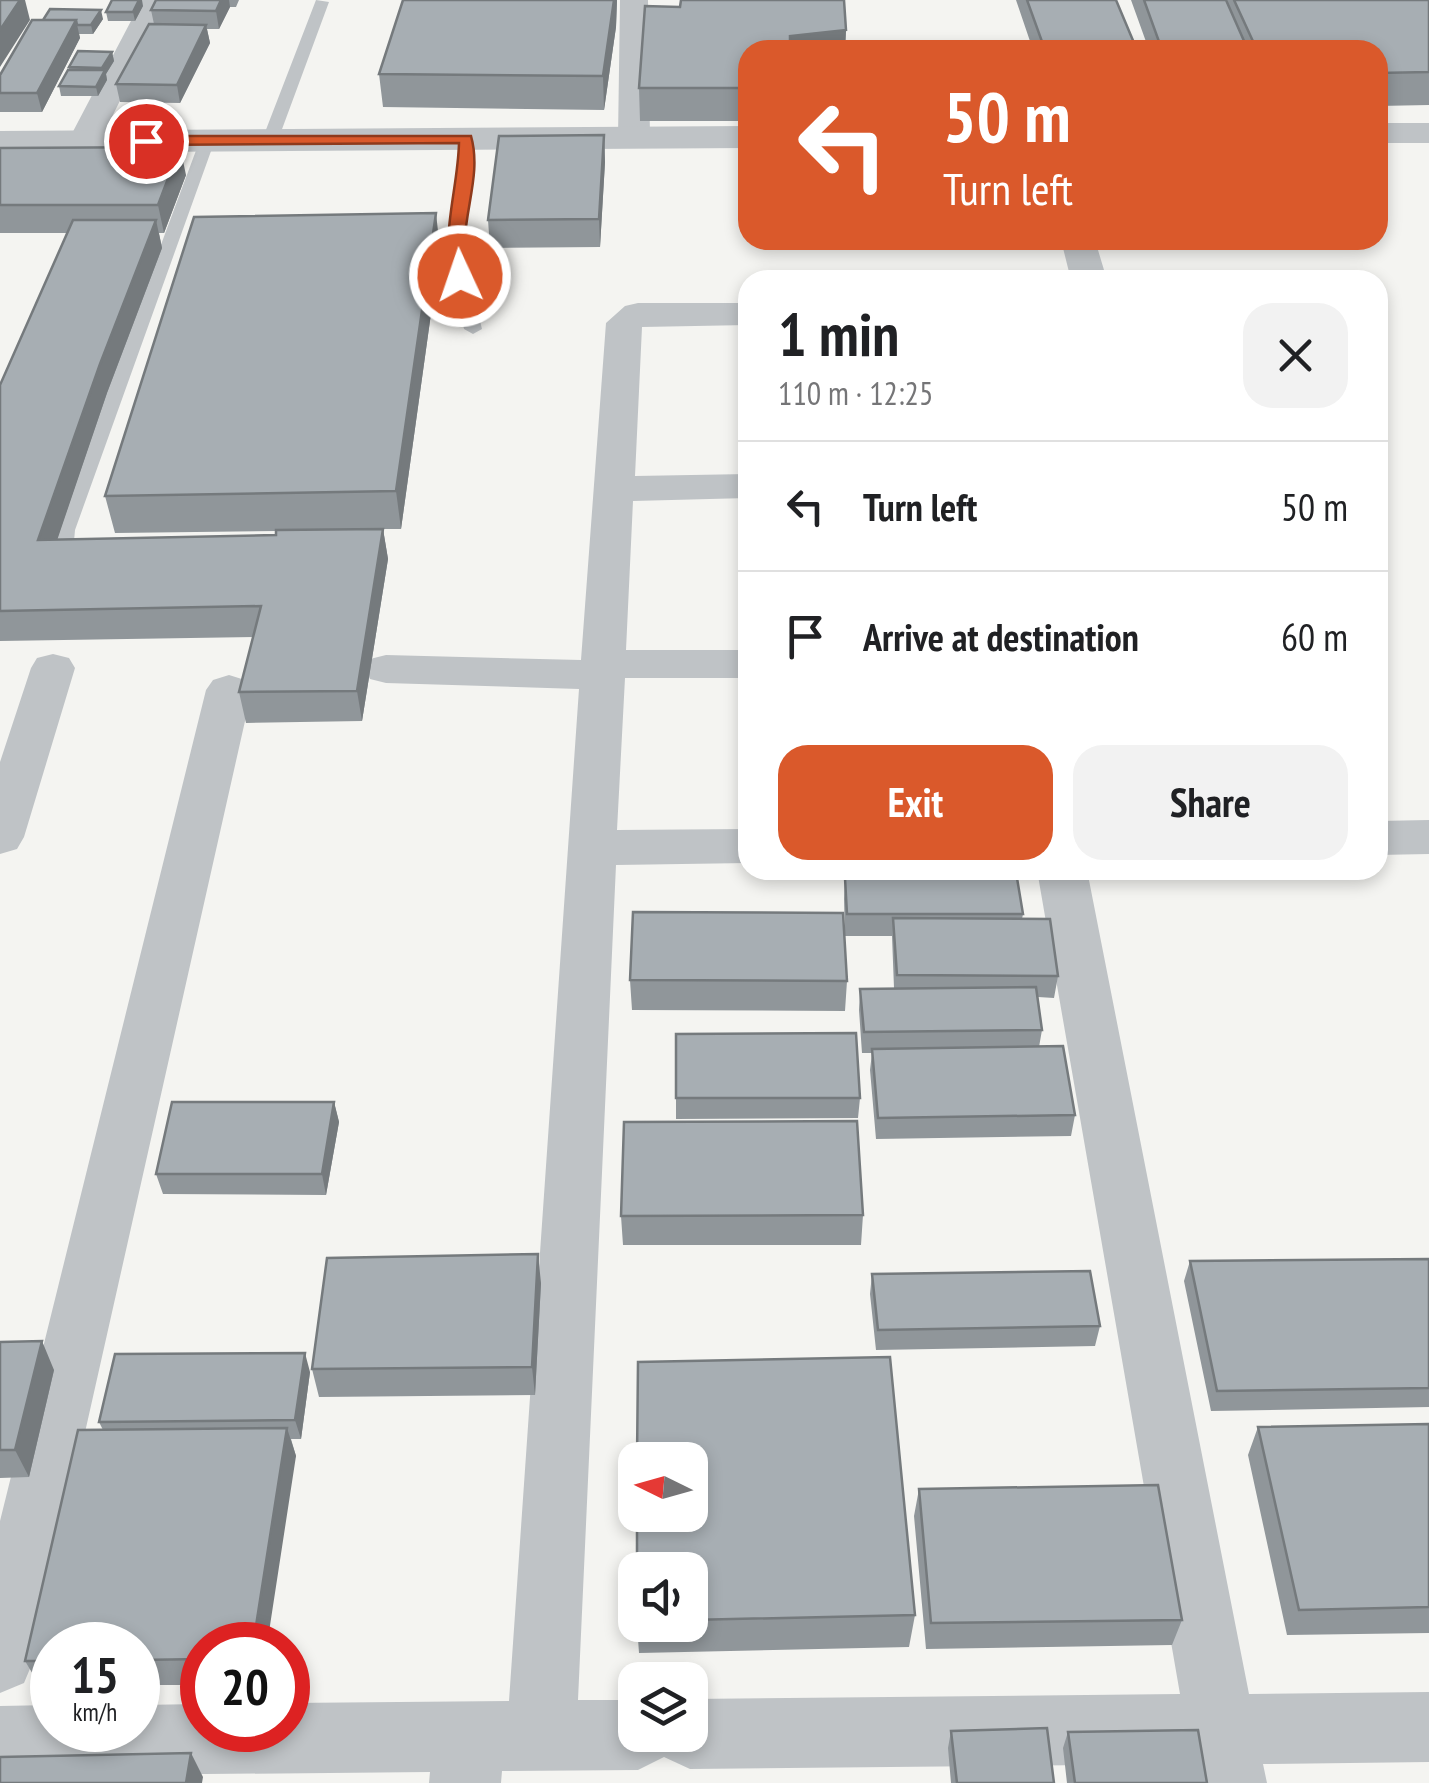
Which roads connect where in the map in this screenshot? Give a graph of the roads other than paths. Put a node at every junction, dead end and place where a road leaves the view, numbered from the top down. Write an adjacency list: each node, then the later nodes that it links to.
1 (156, 0): 11 (street)
2 (634, 0): 7 (street)
3 (322, 2): 10 (lane)
4 (1429, 132): 5 (street)
5 (1388, 133)
6 (738, 137): 7 (street)
7 (634, 138): 8 (street)
8 (466, 139): 10 (street); 14 (lane)
9 (207, 140): 10 (street); 11 (street); 17 (lane)
10 (270, 140)
11 (84, 141): 12 (street)
12 (0, 142)
13 (738, 314): 16 (street)
14 (473, 329)
15 (738, 486): 16 (street)
16 (616, 489): 21 (street)
17 (101, 566)
18 (738, 664): 21 (street)
19 (53, 668): 23 (street)
20 (386, 669): 21 (street)
21 (602, 669): 27 (street)
22 (229, 690): 29 (street)
23 (0, 837)
24 (1388, 838): 25 (street)
25 (1429, 838)
26 (738, 846): 27 (street)
27 (591, 848): 33 (street)
28 (1064, 880): 35 (street)
29 (0, 1660)
30 (1429, 1727): 35 (street)
31 (618, 1735): 33 (street)
32 (708, 1735): 35 (street)
33 (542, 1736): 36 (street)
34 (0, 1741): 36 (street)
35 (1226, 1756)
36 (467, 1760)

